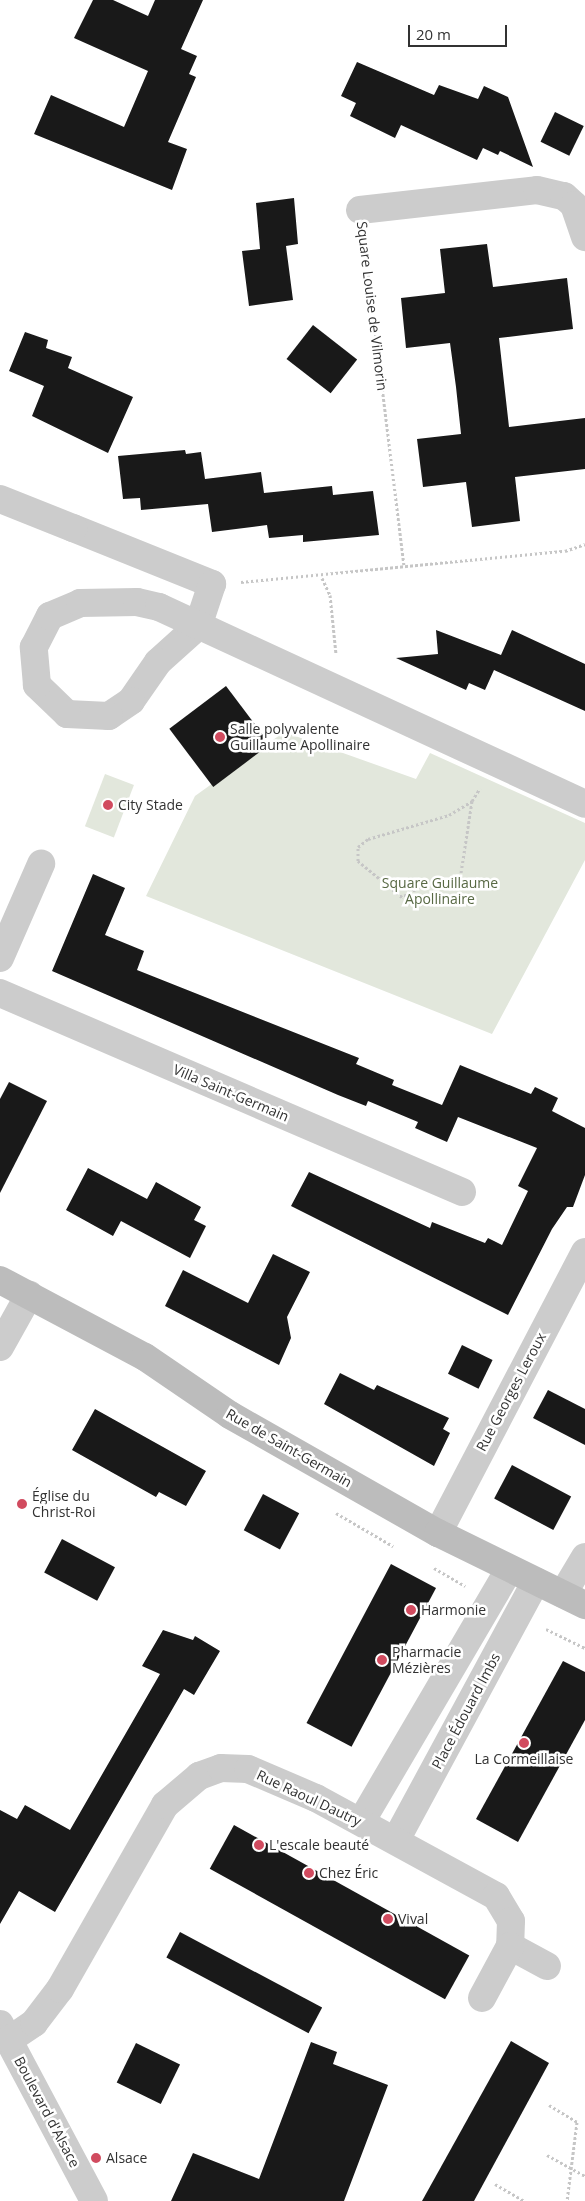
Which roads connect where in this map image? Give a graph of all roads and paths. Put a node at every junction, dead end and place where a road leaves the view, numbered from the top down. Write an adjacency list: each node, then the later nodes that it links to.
1 (360, 210): 2 (street, Square Louise de Vilmorin); 5 (path, Square Louise de Vilmorin)
2 (585, 237)
3 (0, 499): 7 (street)
4 (584, 546): 5 (path)
5 (404, 565): 6 (path)
6 (322, 578): 7 (path); 9 (path)
7 (212, 584): 8 (street)
8 (198, 626): 8 (street); 9 (street)
9 (340, 690): 10 (street)
10 (493, 760): 11 (path); 12 (street)
11 (472, 801): 11 (path)
12 (585, 804)
13 (41, 864): 14 (street)
14 (0, 958)
15 (0, 993): 16 (street, Villa Saint-Germain)
16 (462, 1192)
17 (585, 1252): 21 (street, Rue Georges Leroux)
18 (0, 1280): 19 (main road, Rue de Saint-Germain)
19 (29, 1295): 20 (street); 21 (main road, Rue de Saint-Germain)
20 (0, 1347)
21 (438, 1533): 23 (main road, Rue de Saint-Germain)
22 (585, 1557): 25 (street)
23 (509, 1570): 24 (main road, Rue de Saint-Germain); 26 (street)
24 (536, 1581): 25 (main road, Rue de Saint-Germain); 27 (street, Place Édouard Imbs)
25 (574, 1600)
26 (361, 1822): 27 (street, Rue Raoul Dautry); 31 (street, Rue Raoul Dautry)
27 (396, 1840): 28 (street, Rue Raoul Dautry)
28 (510, 1946): 29 (street); 30 (street, Rue Raoul Dautry)
29 (547, 1966)
30 (482, 1998)
31 (5, 2032): 37 (street, Boulevard d'Alsace)
32 (549, 2105): 34 (path)
33 (547, 2155): 34 (path)
34 (572, 2169): 35 (path); 39 (path)
35 (585, 2176)
36 (495, 2184): 38 (path)
37 (94, 2201)
38 (525, 2201)
39 (567, 2201)

